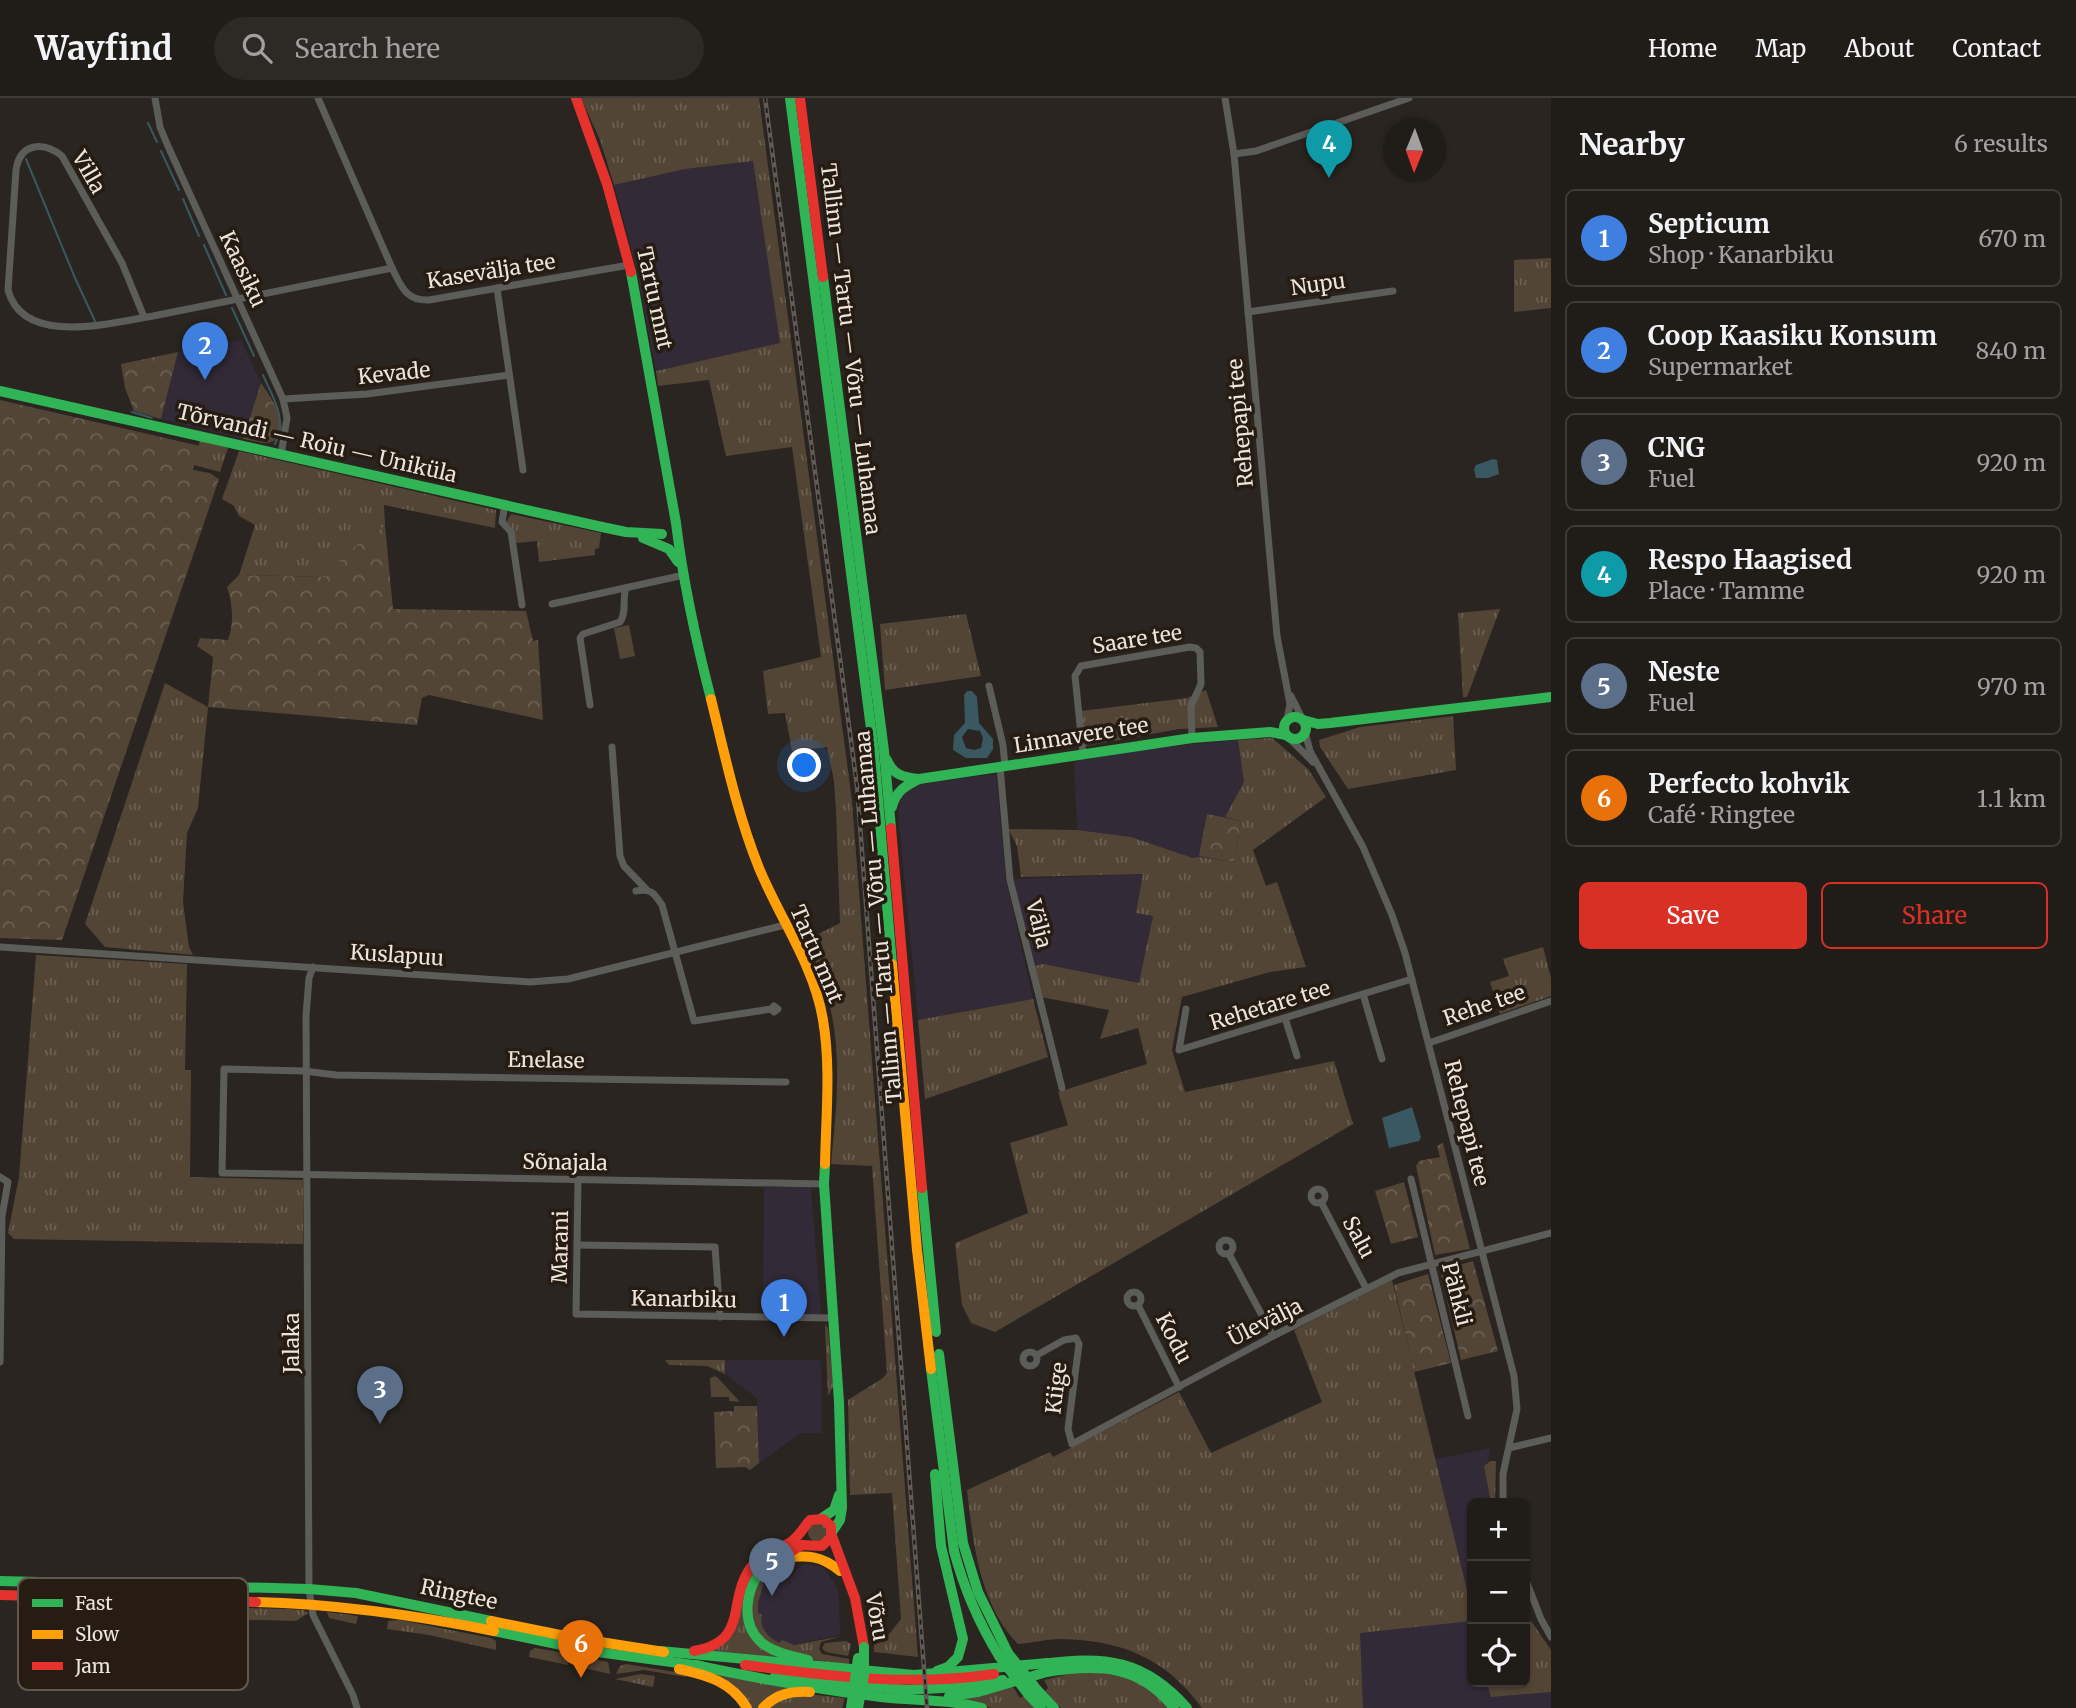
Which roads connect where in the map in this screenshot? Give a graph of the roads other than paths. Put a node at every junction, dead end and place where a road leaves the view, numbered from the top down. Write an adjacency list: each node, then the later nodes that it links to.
1 (155, 98): 13 (street, Kaasiku)
2 (318, 98): 10 (street, Kasevälja tee)
3 (576, 98): 9 (main road, Tartu mnt)
4 (790, 98): 79 (main road, Tallinn — Tartu — Võru — Luhamaa)
5 (800, 98): 39 (main road, Tallinn — Tartu — Võru — Luhamaa)
6 (1225, 98): 8 (street, Rehepapi tee)
7 (1409, 98): 8 (street)
8 (1234, 154): 14 (street, Rehepapi tee)
9 (629, 265): 11 (street, Kasevälja tee); 22 (main road, Tartu mnt)
10 (392, 268): 11 (street, Kasevälja tee); 13 (street, Villa)
11 (497, 288): 16 (street)
12 (1393, 290): 14 (street, Nupu)
13 (238, 300): 15 (street, Villa); 18 (street, Kaasiku)
14 (1248, 312): 28 (street, Rehepapi tee)
15 (144, 317): 15 (street, Villa)
16 (509, 375): 18 (street, Kevade); 20 (street)
17 (0, 391): 19 (main road, Tõrvandi — Roiu — Uniküla)
18 (283, 399): 19 (street, Kaasiku)
19 (281, 455): 21 (main road, Tõrvandi — Roiu — Uniküla)
20 (523, 470)
21 (505, 504): 22 (main road, Tõrvandi — Roiu — Uniküla); 26 (street)
22 (669, 540): 23 (main road, Tartu mnt)
23 (684, 575): 24 (street); 47 (main road, Tartu mnt)
24 (626, 588): 25 (street); 30 (street)
25 (552, 604)
26 (522, 605)
27 (989, 686): 41 (street, Välja)
28 (1287, 689): 31 (street, Rehepapi tee); 32 (street, Rehepapi tee)
29 (1551, 697): 33 (main road, Linnavere tee)
30 (590, 705)
31 (1287, 720): 32 (main road, Linnavere tee); 34 (main road, Linnavere tee); 35 (main road)
32 (1303, 720): 33 (main road, Linnavere tee); 36 (main road)
33 (1349, 721): 36 (main road, Linnavere tee)
34 (1249, 732): 35 (main road, Linnavere tee); 37 (main road, Linnavere tee)
35 (1286, 735): 36 (main road, Linnavere tee); 42 (street, Rehepapi tee)
36 (1304, 735): 42 (street, Rehepapi tee)
37 (1192, 738): 40 (main road, Linnavere tee); 40 (street, Saare tee)
38 (612, 747): 45 (street)
39 (884, 751): 43 (main road); 44 (main road, Tallinn — Tartu — Võru — Luhamaa)
40 (1083, 754): 41 (main road, Linnavere tee)
41 (1003, 766): 43 (main road, Linnavere tee); 62 (street, Välja)
42 (1318, 767): 51 (street, Rehepapi tee)
43 (919, 779): 44 (main road)
44 (891, 820): 110 (main road, Tallinn — Tartu — Võru — Luhamaa)
45 (646, 889): 46 (street); 49 (street)
46 (636, 891)
47 (785, 925): 49 (street, Kuslapuu); 67 (main road, Tartu mnt)
48 (0, 947): 50 (street, Kuslapuu)
49 (673, 954): 50 (street, Kuslapuu); 54 (street)
50 (313, 967): 60 (street, Jalaka)
51 (1412, 979): 52 (street, Rehetare tee); 57 (street, Rehepapi tee)
52 (1363, 994): 56 (street, Rehetare tee); 59 (street)
53 (1551, 1001): 57 (street, Rehe tee)
54 (771, 1009)
55 (1186, 1009): 56 (street, Rehetare tee)
56 (1285, 1018): 58 (street)
57 (1429, 1043): 71 (street, Rehepapi tee)
58 (1297, 1056)
59 (1382, 1059)
60 (306, 1071): 61 (street, Enelase); 63 (street, Jalaka); 63 (street, Enelase)
61 (786, 1082)
62 (1062, 1088)
63 (306, 1173): 65 (street, Sõnajala); 99 (street, Jalaka)
64 (0, 1177): 82 (street)
65 (578, 1180): 67 (street, Sõnajala); 70 (street, Marani)
66 (1411, 1180): 73 (street, Pähkli)
67 (824, 1184): 78 (main road, Tartu mnt)
68 (1321, 1202): 74 (street, Salu)
69 (1551, 1233): 71 (street, Ülevälja)
70 (577, 1245): 76 (street, Marani); 77 (street)
71 (1482, 1253): 73 (street, Ülevälja); 87 (street, Rehepapi tee)
72 (1229, 1254): 80 (street)
73 (1432, 1265): 74 (street, Ülevälja); 84 (street, Pähkli)
74 (1366, 1288): 80 (street, Ülevälja)
75 (1138, 1305): 83 (street, Kodu)
76 (576, 1314): 77 (street, Kanarbiku)
77 (720, 1317): 78 (street, Kanarbiku)
78 (833, 1318): 88 (main road, Tartu mnt)
79 (928, 1335): 110 (main road, Tallinn — Tartu — Võru — Luhamaa); 115 (main road)
80 (1273, 1336): 83 (street, Ülevälja)
81 (1037, 1355): 86 (street, Kiige)
82 (0, 1362)
83 (1179, 1387): 86 (street, Ülevälja)
84 (1468, 1416)
85 (1551, 1438): 87 (street)
86 (1072, 1444)
87 (1509, 1448): 89 (street, Rehepapi tee)
88 (840, 1491): 90 (main road); 92 (main road)
89 (1503, 1498)
90 (822, 1518): 91 (main road); 92 (main road)
91 (803, 1530): 93 (main road); 109 (main road)
92 (832, 1534): 93 (main road); 108 (main road, Võru)
93 (815, 1546): 94 (main road); 95 (main road, Võru)
94 (779, 1558): 95 (main road); 114 (main road)
95 (840, 1571): 108 (main road, Võru)
96 (0, 1581): 97 (main road, Ringtee)
97 (18, 1581)
98 (248, 1587): 99 (main road, Ringtee)
99 (309, 1589): 104 (street, Jalaka); 109 (main road, Ringtee)
100 (1530, 1591): 106 (street)
101 (0, 1595): 102 (main road, Ringtee)
102 (18, 1595)
103 (248, 1601): 104 (main road, Ringtee)
104 (310, 1603): 111 (main road, Ringtee); 118 (street, Jalaka)
105 (1551, 1618): 106 (street)
106 (1541, 1619): 107 (street)
107 (1551, 1637)
108 (861, 1647): 121 (main road, Võru, bridge); 122 (main road, Võru, bridge)
109 (660, 1651): 114 (main road); 115 (main road, Ringtee)
110 (1004, 1654): 117 (main road, Tallinn — Tartu — Võru — Luhamaa, bridge)
111 (641, 1659): 112 (main road, Ringtee); 119 (main road)
112 (695, 1665): 115 (main road, Ringtee); 116 (main road)
113 (1049, 1667): 115 (main road); 115 (main road); 126 (main road); 127 (main road)
114 (843, 1668): 115 (main road)
115 (906, 1686): 116 (main road); 123 (main road)
116 (845, 1692): 120 (main road)
117 (1033, 1692): 124 (main road, Tallinn — Tartu — Võru — Luhamaa); 125 (main road, Tallinn — Tartu — Võru — Luhamaa)
118 (357, 1708)
119 (747, 1708)
120 (763, 1708)
121 (851, 1708)
122 (858, 1708)
123 (982, 1708)
124 (1041, 1708)
125 (1054, 1708)
126 (1174, 1708)
127 (1187, 1708)

